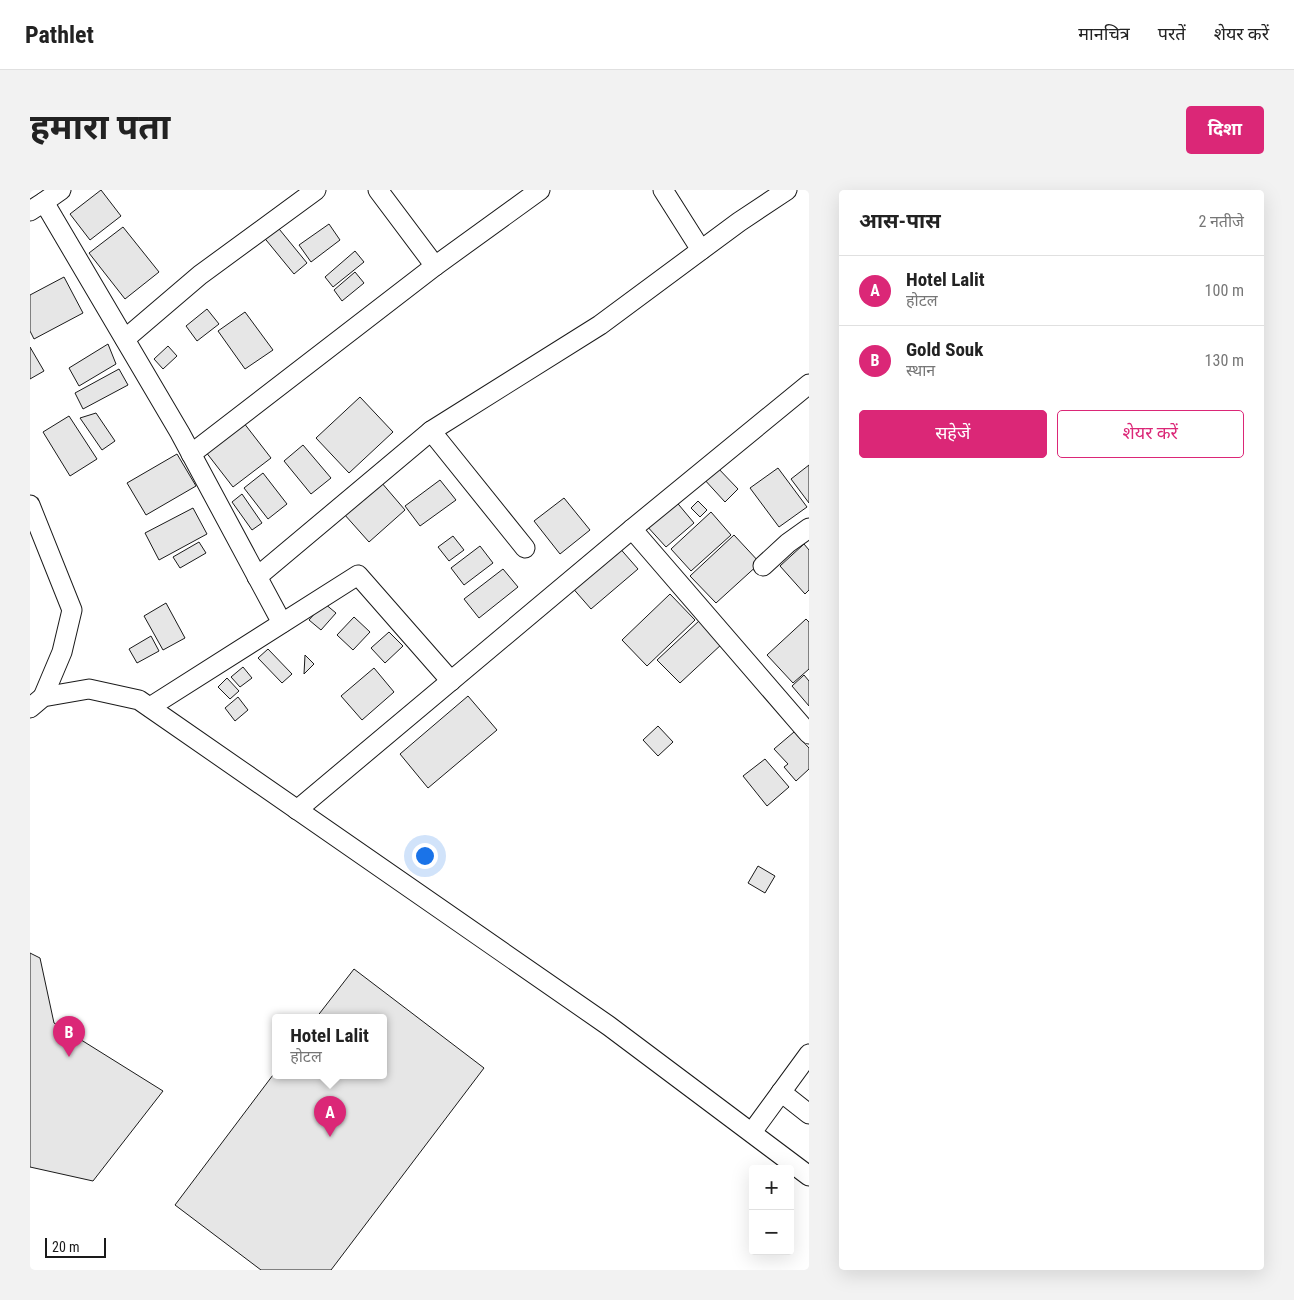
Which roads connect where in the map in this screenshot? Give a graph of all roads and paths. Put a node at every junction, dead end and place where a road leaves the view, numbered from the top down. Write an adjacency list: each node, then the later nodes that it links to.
1 (60, 190): 7 (street)
2 (316, 190): 10 (street)
3 (378, 190): 9 (street)
4 (540, 190): 9 (street)
5 (663, 190): 8 (street)
6 (787, 190): 8 (street)
7 (37, 206): 10 (street)
8 (701, 250): 12 (street)
9 (436, 266): 13 (street)
10 (124, 339): 13 (street)
11 (809, 384): 16 (street)
12 (431, 431): 17 (street); 19 (street)
13 (191, 454): 19 (street)
14 (30, 505): 22 (street)
15 (809, 528): 18 (street)
16 (632, 529): 21 (street); 24 (street)
17 (526, 548)
18 (762, 566)
19 (257, 577): 20 (street)
20 (282, 623): 21 (street); 23 (street)
21 (451, 681): 25 (street)
22 (36, 703): 23 (street)
23 (150, 708): 25 (street)
24 (809, 734)
25 (297, 810): 29 (street)
26 (809, 1054): 27 (street)
27 (781, 1092): 28 (street); 29 (street)
28 (809, 1114)
29 (752, 1132): 30 (street)
30 (809, 1176)

